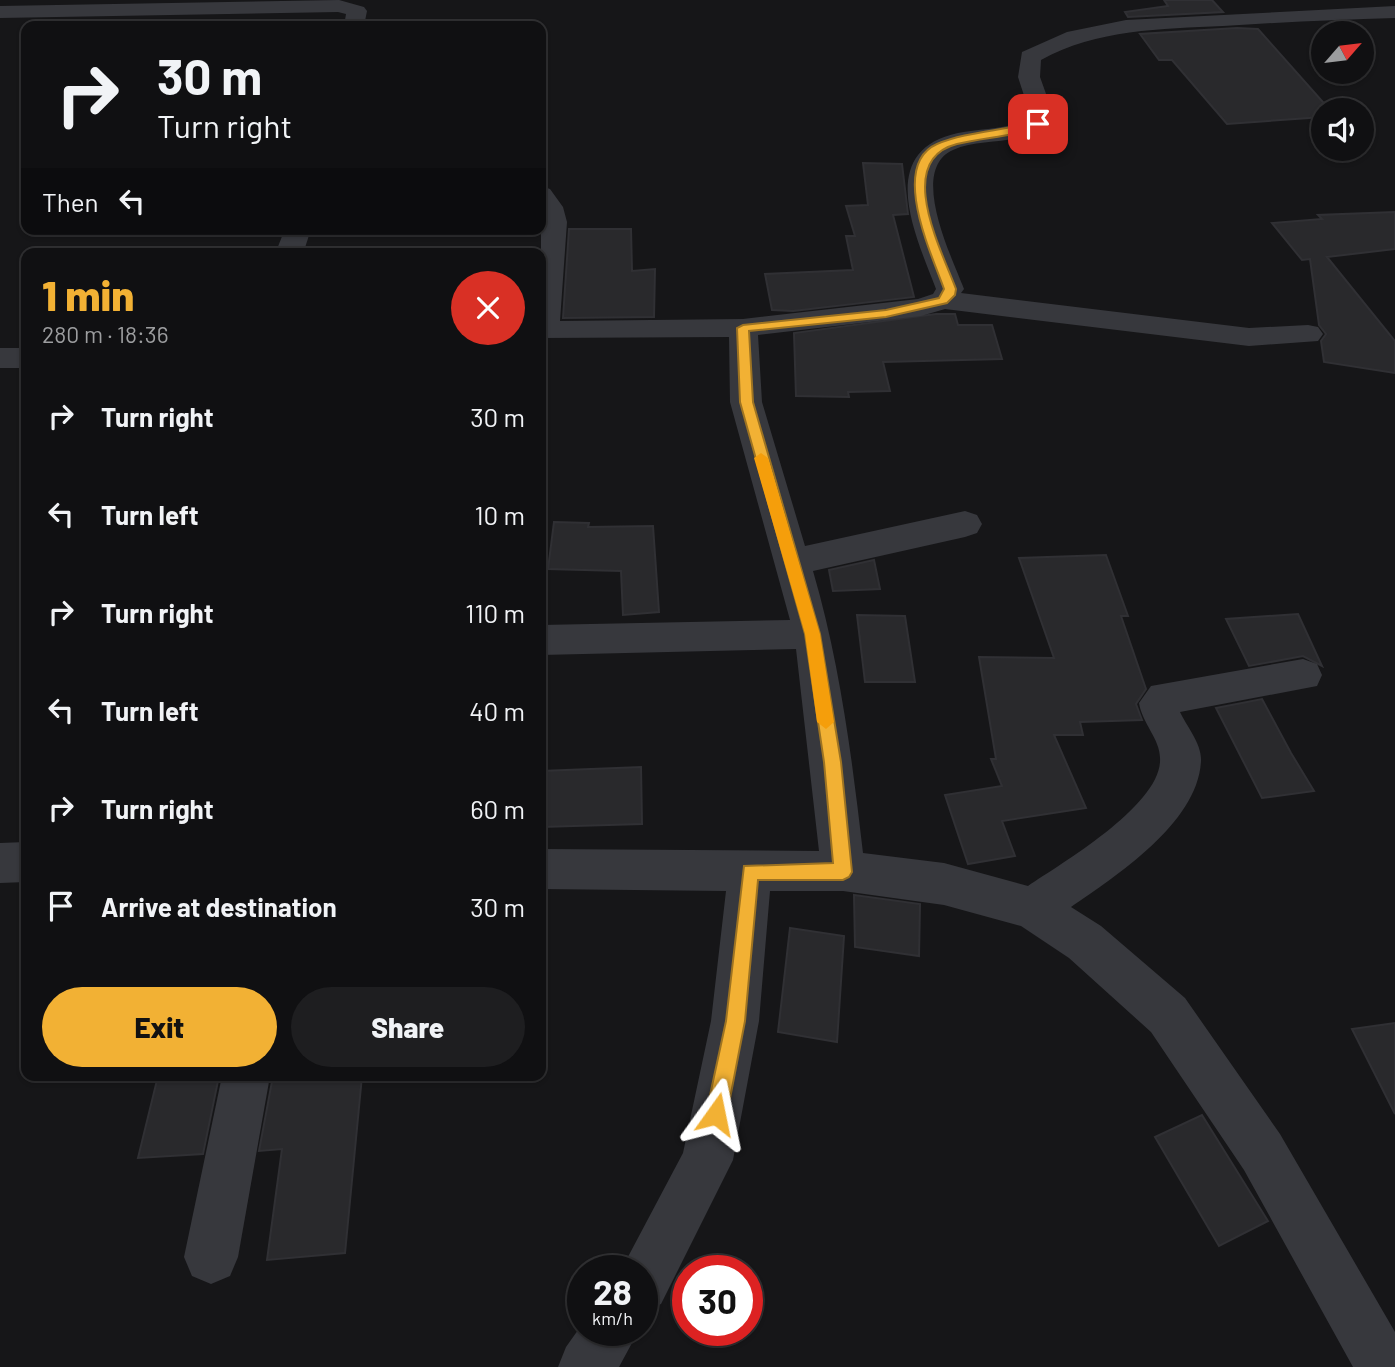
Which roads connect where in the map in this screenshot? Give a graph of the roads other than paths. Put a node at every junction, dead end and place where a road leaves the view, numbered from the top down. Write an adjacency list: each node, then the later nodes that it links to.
1 (0, 12): 3 (street)
2 (1395, 12): 6 (street)
3 (128, 18): 4 (street)
4 (355, 21)
5 (546, 199): 7 (street)
6 (943, 300): 8 (street); 10 (street)
7 (546, 304)
8 (743, 328): 9 (street); 14 (street)
9 (546, 330)
10 (1308, 334)
11 (0, 358): 12 (street)
12 (21, 358)
13 (965, 524): 14 (street)
14 (792, 564): 15 (street)
15 (813, 634): 16 (street); 22 (street)
16 (546, 640)
17 (1303, 676): 23 (street)
18 (21, 862): 19 (street)
19 (0, 863)
20 (546, 869): 21 (street)
21 (750, 872): 22 (street); 25 (street)
22 (843, 872): 23 (street)
23 (1031, 908): 29 (street)
24 (245, 1081): 26 (street)
25 (658, 1255)
26 (211, 1257)
27 (600, 1346): 28 (street)
28 (586, 1367)
29 (1384, 1367)

